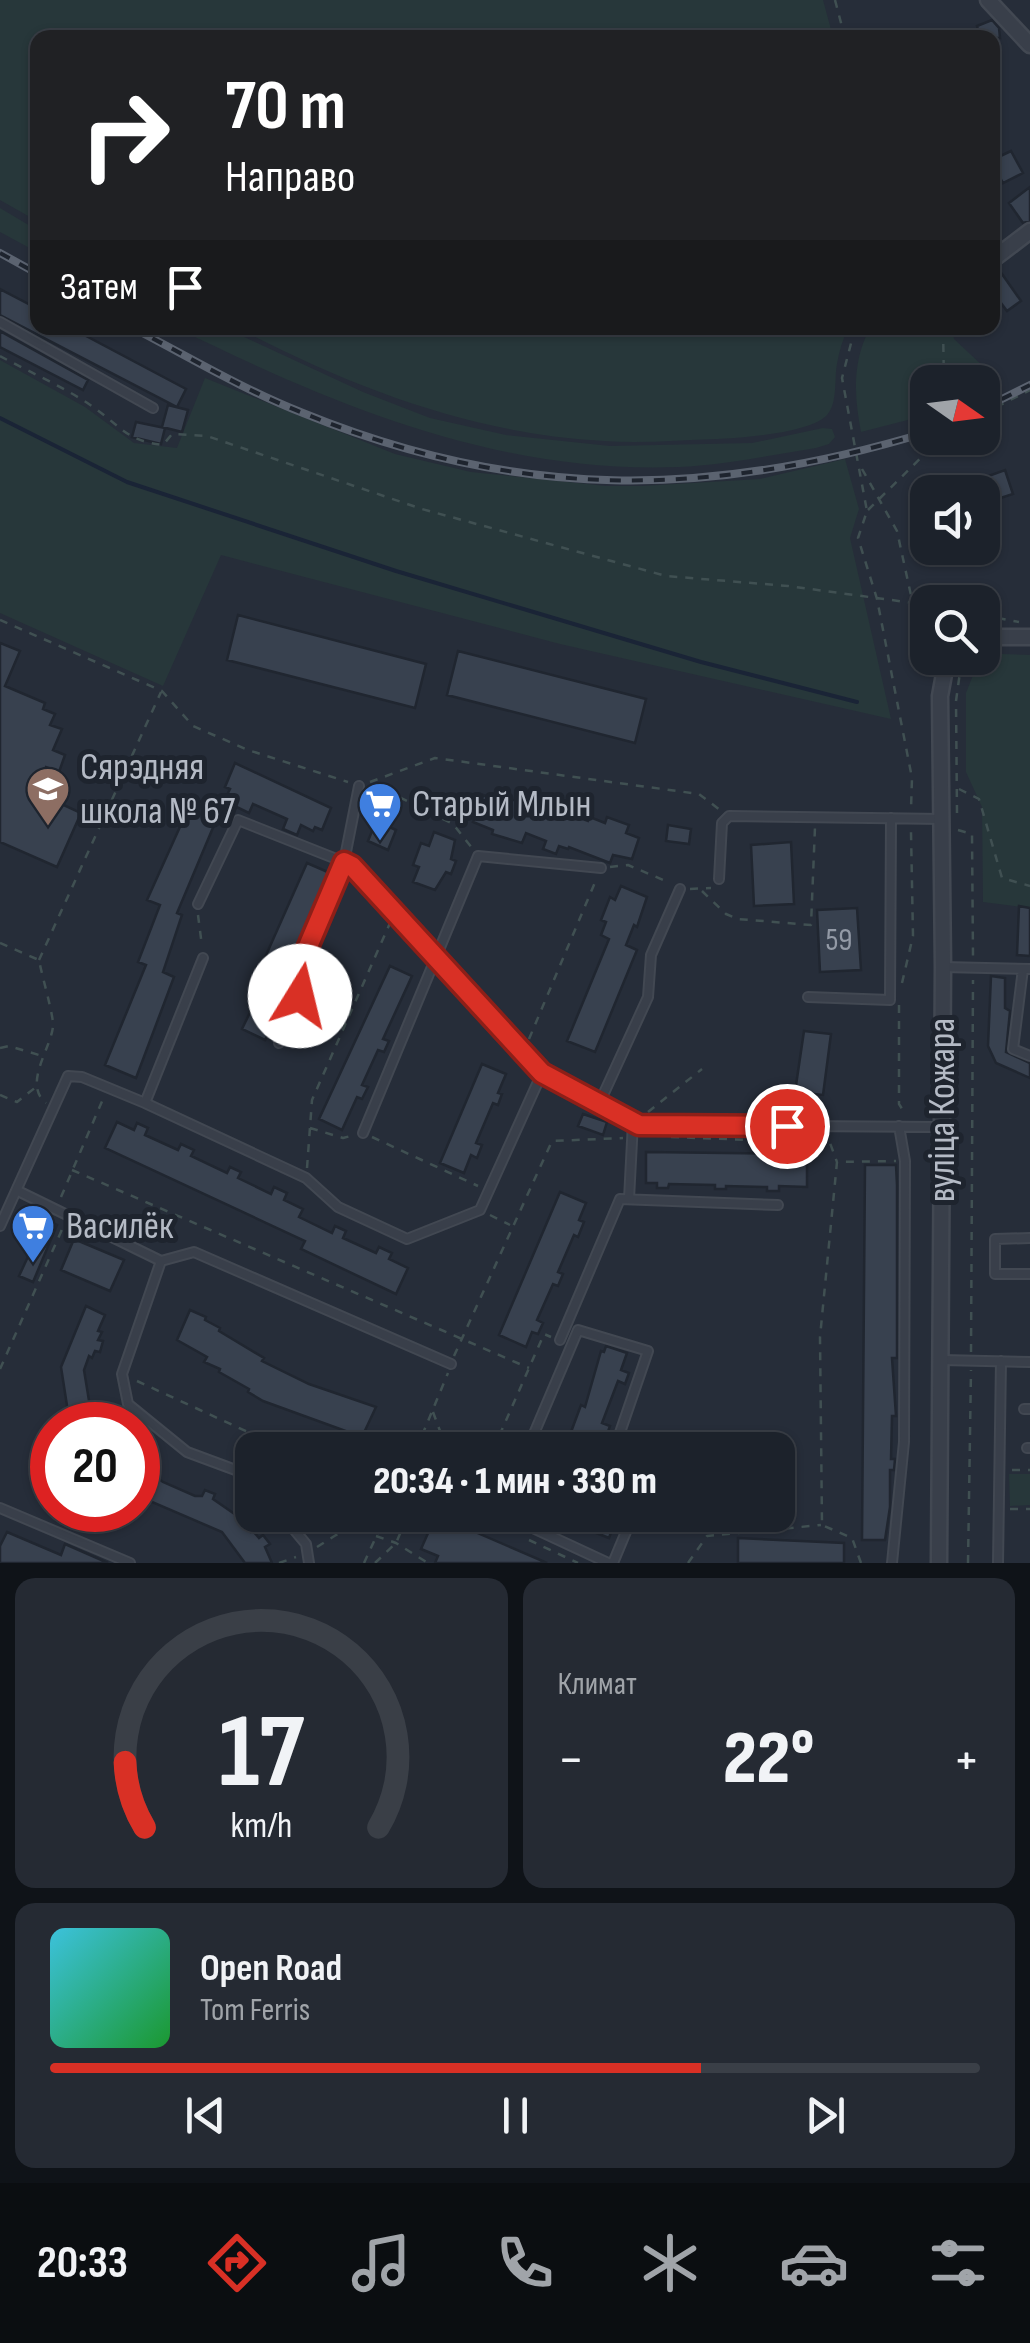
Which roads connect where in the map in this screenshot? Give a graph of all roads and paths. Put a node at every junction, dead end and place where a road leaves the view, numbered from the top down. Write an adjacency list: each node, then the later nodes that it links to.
1 (835, 0): 3 (path)
2 (988, 0): 4 (street)
3 (843, 30)
4 (1030, 45)
5 (1030, 231): 6 (street)
6 (1000, 254)
7 (0, 322): 14 (lane)
8 (853, 335): 16 (path)
9 (942, 335): 11 (path)
10 (0, 356): 20 (path)
11 (942, 365)
12 (1030, 390): 13 (path)
13 (1000, 405)
14 (153, 408)
15 (923, 455): 17 (path)
16 (859, 463): 17 (path); 18 (path)
17 (879, 500): 18 (path); 19 (path)
18 (867, 511): 20 (path)
19 (910, 589)
20 (877, 599): 21 (path); 29 (path)
21 (910, 602)
22 (0, 620): 28 (path)
23 (1000, 621): 24 (path)
24 (1028, 630): 25 (street)
25 (1000, 634)
26 (944, 675): 34 (street, вуліца Кожара)
27 (960, 675): 31 (path)
28 (162, 691): 30 (path); 49 (path)
29 (912, 778)
30 (360, 786): 32 (path); 37 (path); 38 (lane)
31 (957, 788): 34 (path); 41 (path)
32 (729, 816): 33 (lane); 40 (lane)
33 (816, 816): 35 (lane); 43 (path)
34 (949, 817): 35 (lane); 50 (street, вуліца Кожара)
35 (890, 818): 53 (lane)
36 (956, 830): 51 (path)
37 (478, 856): 39 (lane); 48 (lane)
38 (344, 862): 44 (lane); 45 (lane); 56 (lane)
39 (600, 868): 42 (path); 58 (path)
40 (719, 879): 43 (path)
41 (1030, 886)
42 (680, 888): 43 (path); 67 (lane)
43 (701, 890)
44 (197, 906): 47 (path)
45 (395, 913): 48 (lane); 72 (path)
46 (0, 943): 49 (path)
47 (203, 958): 66 (lane)
48 (437, 958): 58 (lane); 73 (lane)
49 (39, 960): 59 (path)
50 (944, 968): 51 (lane); 71 (street, вуліца Кожара)
51 (973, 968): 52 (lane); 94 (path)
52 (1027, 969): 54 (lane)
53 (808, 996)
54 (1019, 1005): 55 (lane); 60 (lane)
55 (1030, 1010)
56 (279, 1043)
57 (0, 1048): 59 (path)
58 (524, 1053): 62 (lane)
59 (41, 1056): 63 (path)
60 (1030, 1056)
61 (702, 1070): 69 (path)
62 (542, 1073): 67 (lane); 79 (lane)
63 (36, 1087): 65 (path); 68 (path)
64 (108, 1088): 66 (lane); 68 (lane); 77 (path)
65 (0, 1095)
66 (144, 1104): 78 (lane)
67 (599, 1104): 69 (lane)
68 (54, 1108): 80 (lane)
69 (633, 1122): 70 (lane); 74 (lane)
70 (899, 1126): 71 (lane); 75 (lane)
71 (942, 1127): 93 (street, вуліца Кожара)
72 (310, 1128): 73 (path); 78 (path)
73 (363, 1133): 79 (path)
74 (632, 1138): 76 (path); 81 (lane); 86 (path)
75 (905, 1161): 76 (path); 132 (lane)
76 (836, 1162): 114 (path)
77 (72, 1170): 82 (path); 91 (path)
78 (306, 1178): 84 (lane)
79 (489, 1191): 84 (lane)
80 (18, 1192): 85 (lane); 87 (lane)
81 (630, 1199): 83 (lane); 92 (lane)
82 (59, 1200)
83 (778, 1205)
84 (480, 1210): 86 (path)
85 (68, 1216): 89 (lane); 98 (path)
86 (512, 1225): 91 (path)
87 (0, 1226)
88 (1030, 1238): 90 (lane)
89 (161, 1261): 97 (lane); 100 (lane)
90 (1030, 1274)
91 (462, 1339): 97 (path); 99 (path)
92 (560, 1340): 99 (path)
93 (942, 1360): 94 (lane); 133 (street, вуліца Кожара)
94 (971, 1361): 95 (lane); 134 (path)
95 (1002, 1361): 96 (lane); 109 (lane)
96 (1030, 1362)
97 (451, 1364): 101 (path)
98 (0, 1368)
99 (529, 1368): 105 (path)
100 (122, 1374): 102 (path); 108 (lane)
101 (433, 1410): 103 (path); 104 (path)
102 (248, 1432)
103 (424, 1432)
104 (441, 1432)
105 (500, 1432)
106 (535, 1432): 107 (lane)
107 (620, 1432)
108 (235, 1469)
109 (1000, 1470): 110 (path); 112 (lane)
110 (1030, 1470)
111 (0, 1508): 124 (lane)
112 (999, 1509): 113 (path); 135 (lane)
113 (1030, 1509)
114 (822, 1525): 130 (path); 131 (path)
115 (296, 1532): 123 (lane)
116 (344, 1532): 123 (path)
117 (378, 1532): 121 (path)
118 (401, 1532): 122 (path)
119 (542, 1532): 129 (lane)
120 (626, 1532): 129 (lane)
121 (376, 1536): 122 (path); 126 (path)
122 (396, 1543): 127 (path); 128 (path)
123 (308, 1558): 125 (path)
124 (130, 1563)
125 (278, 1563)
126 (364, 1563)
127 (375, 1563)
128 (428, 1563)
129 (610, 1563)
130 (688, 1563)
131 (862, 1563)
132 (892, 1563)
133 (939, 1563)
134 (968, 1563)
135 (998, 1563)

